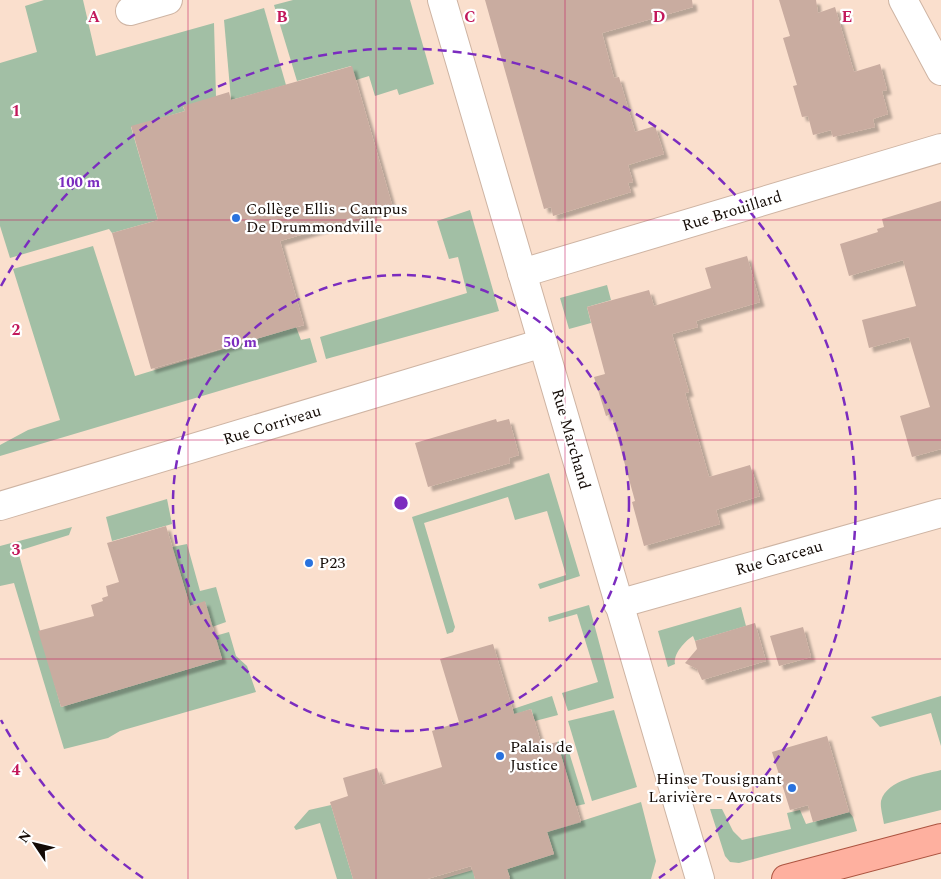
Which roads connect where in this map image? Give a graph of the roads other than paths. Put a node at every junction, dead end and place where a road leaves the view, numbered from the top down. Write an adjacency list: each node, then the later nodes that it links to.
1 (168, 0): 4 (street)
2 (442, 0): 7 (street, Rue Marchand)
3 (903, 0): 5 (street)
4 (130, 10)
5 (941, 71)
6 (941, 148): 7 (street, Rue Brouillard)
7 (522, 273): 8 (street, Rue Marchand)
8 (544, 343): 9 (street, Rue Corriveau); 11 (street, Rue Marchand)
9 (0, 506)
10 (941, 513): 11 (street, Rue Garceau)
11 (618, 604): 13 (street, Rue Marchand)
12 (941, 838): 14 (main road)
13 (700, 879)
14 (786, 879)

